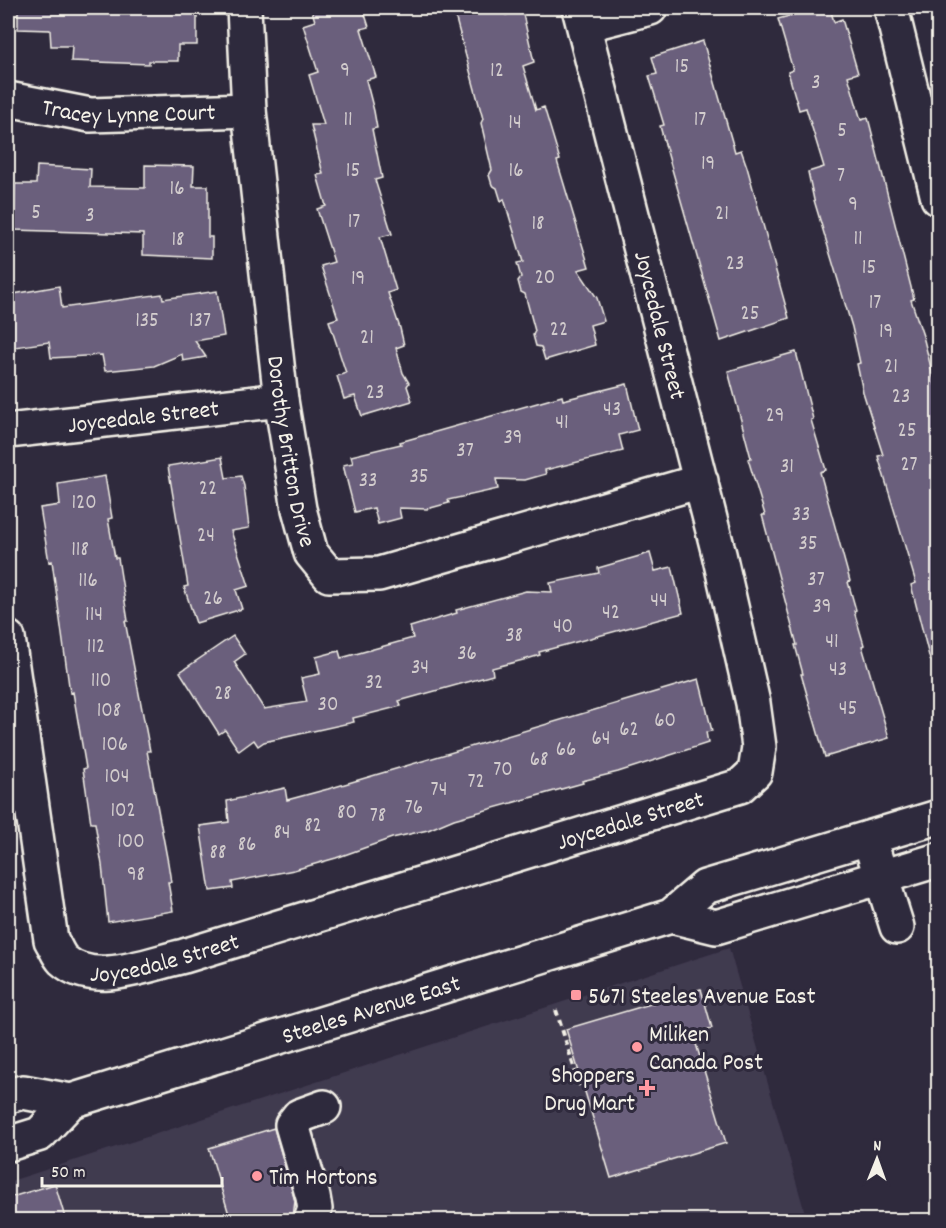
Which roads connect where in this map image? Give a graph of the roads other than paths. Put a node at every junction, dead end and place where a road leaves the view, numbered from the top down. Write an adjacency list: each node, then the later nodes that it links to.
1 (244, 8): 6 (street, Dorothy Britton Drive)
2 (650, 8): 4 (street)
3 (891, 8): 7 (street)
4 (582, 16): 10 (street, Joycedale Street)
5 (8, 99): 6 (street, Tracey Lynne Court)
6 (249, 110): 8 (street, Dorothy Britton Drive)
7 (939, 198)
8 (281, 400): 9 (street, Joycedale Street); 10 (street, Dorothy Britton Drive)
9 (8, 431)
10 (701, 481): 11 (street, Joycedale Street)
11 (8, 638)
12 (939, 817): 13 (street, Steeles Avenue East)
13 (869, 838): 15 (street); 16 (street, Steeles Avenue East)
14 (939, 860): 15 (street)
15 (881, 878): 16 (street); 17 (street)
16 (671, 916): 19 (street, Steeles Avenue East)
17 (897, 927)
18 (8, 1096): 19 (street, Steeles Avenue East)
19 (71, 1101): 21 (street, Steeles Avenue East)
20 (324, 1107): 22 (street)
21 (8, 1144)
22 (311, 1221)

